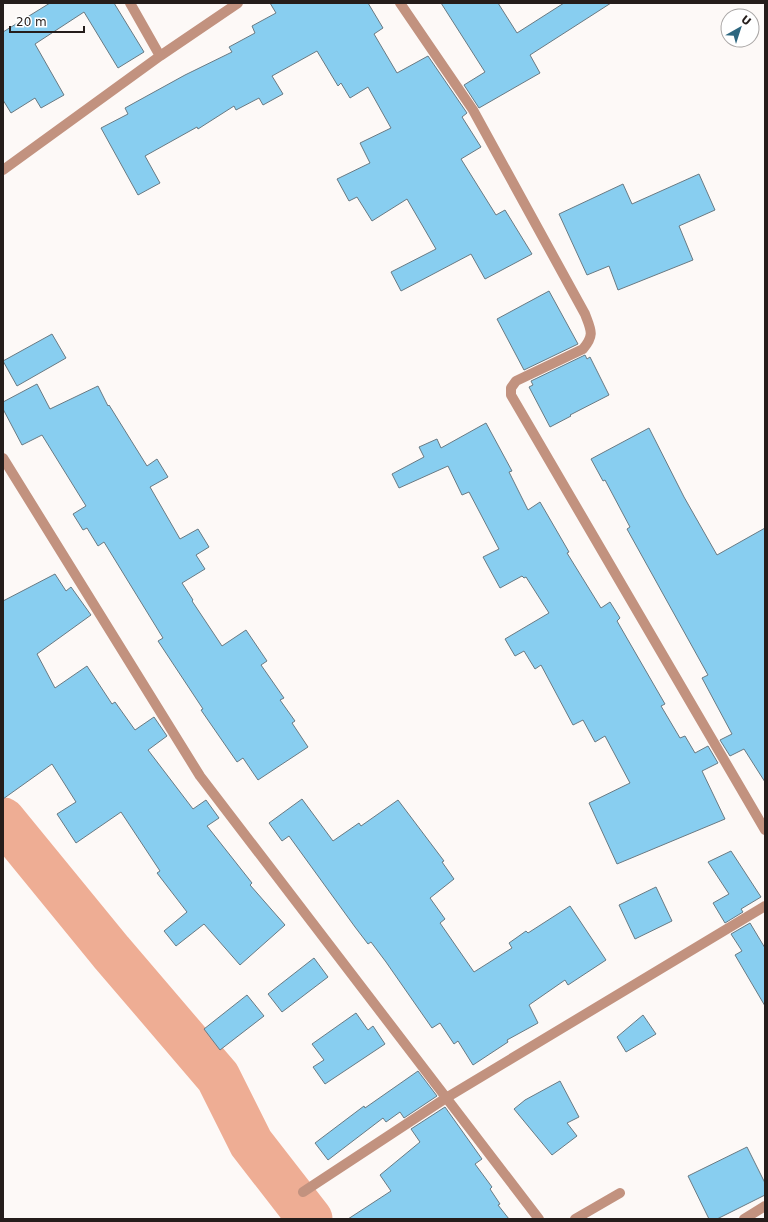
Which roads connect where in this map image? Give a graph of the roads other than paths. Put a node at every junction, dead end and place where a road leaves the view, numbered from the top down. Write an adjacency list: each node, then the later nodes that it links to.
1 (130, 3): 4 (street)
2 (238, 3): 4 (street)
3 (400, 3): 7 (street)
4 (160, 56): 5 (street)
5 (3, 170)
6 (3, 458): 9 (street)
7 (765, 830)
8 (765, 906): 9 (street)
9 (446, 1098): 10 (street); 13 (street)
10 (303, 1192)
11 (620, 1193): 14 (street)
12 (765, 1206): 15 (street)
13 (539, 1219)
14 (575, 1219)
15 (744, 1219)

